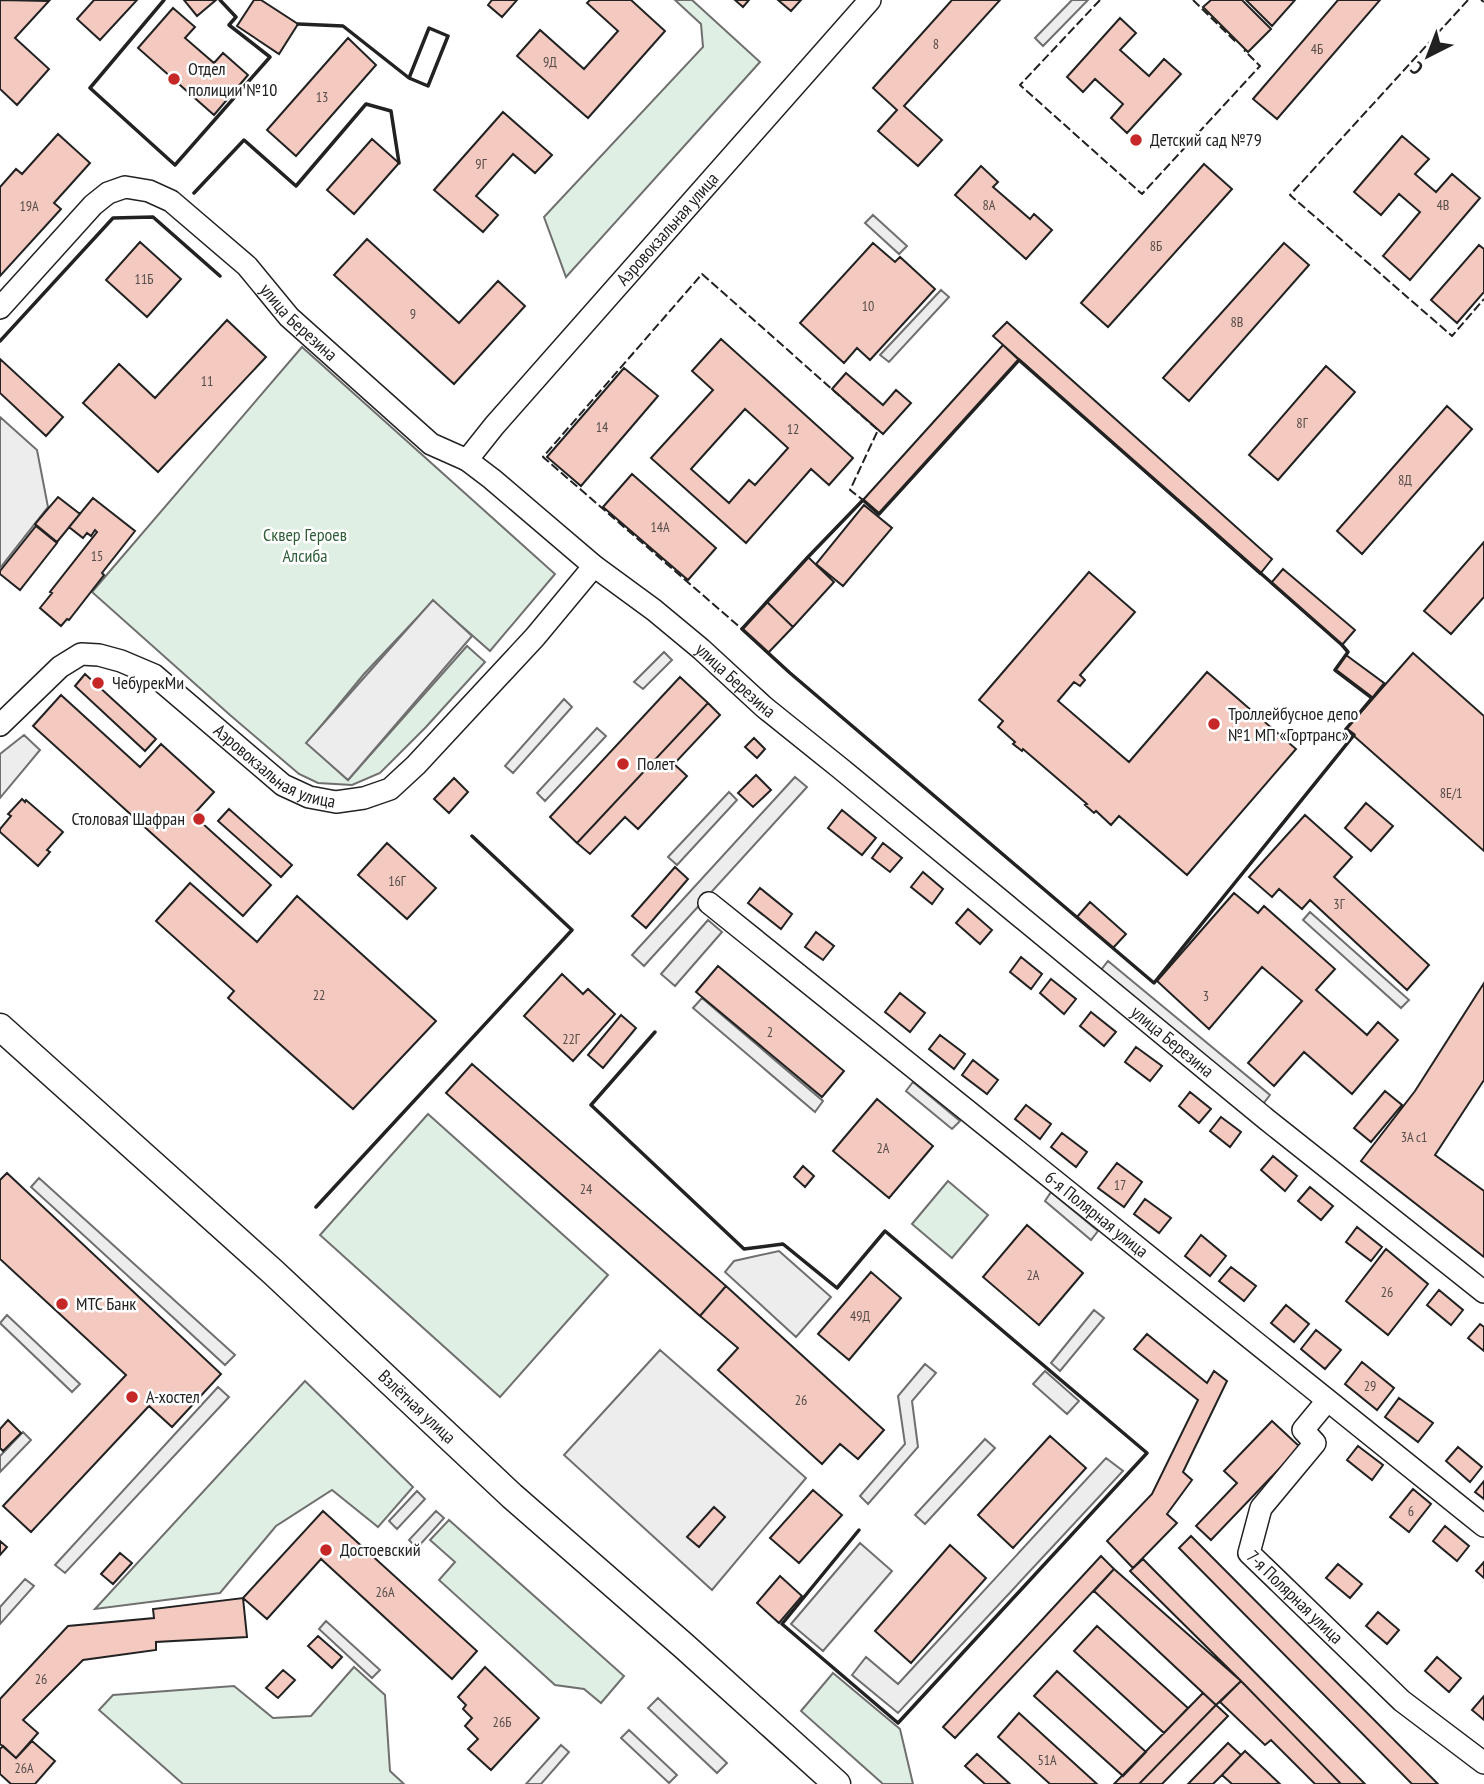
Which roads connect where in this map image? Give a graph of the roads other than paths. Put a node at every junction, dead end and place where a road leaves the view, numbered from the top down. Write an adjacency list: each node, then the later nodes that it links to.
1 (870, 0): 3 (street, Аэровокзальная улица)
2 (0, 308): 3 (street, улица Березина)
3 (467, 460): 4 (street, улица Березина)
4 (594, 566): 5 (street, Аэровокзальная улица); 8 (street, улица Березина)
5 (0, 725)
6 (709, 903): 9 (street, 6-я Полярная улица)
7 (0, 1027): 12 (main road, Взлётная улица)
8 (1484, 1292)
9 (1327, 1401): 10 (street, 6-я Полярная улица); 11 (street, 7-я Полярная улица)
10 (1484, 1525)
11 (1484, 1763)
12 (837, 1784)

